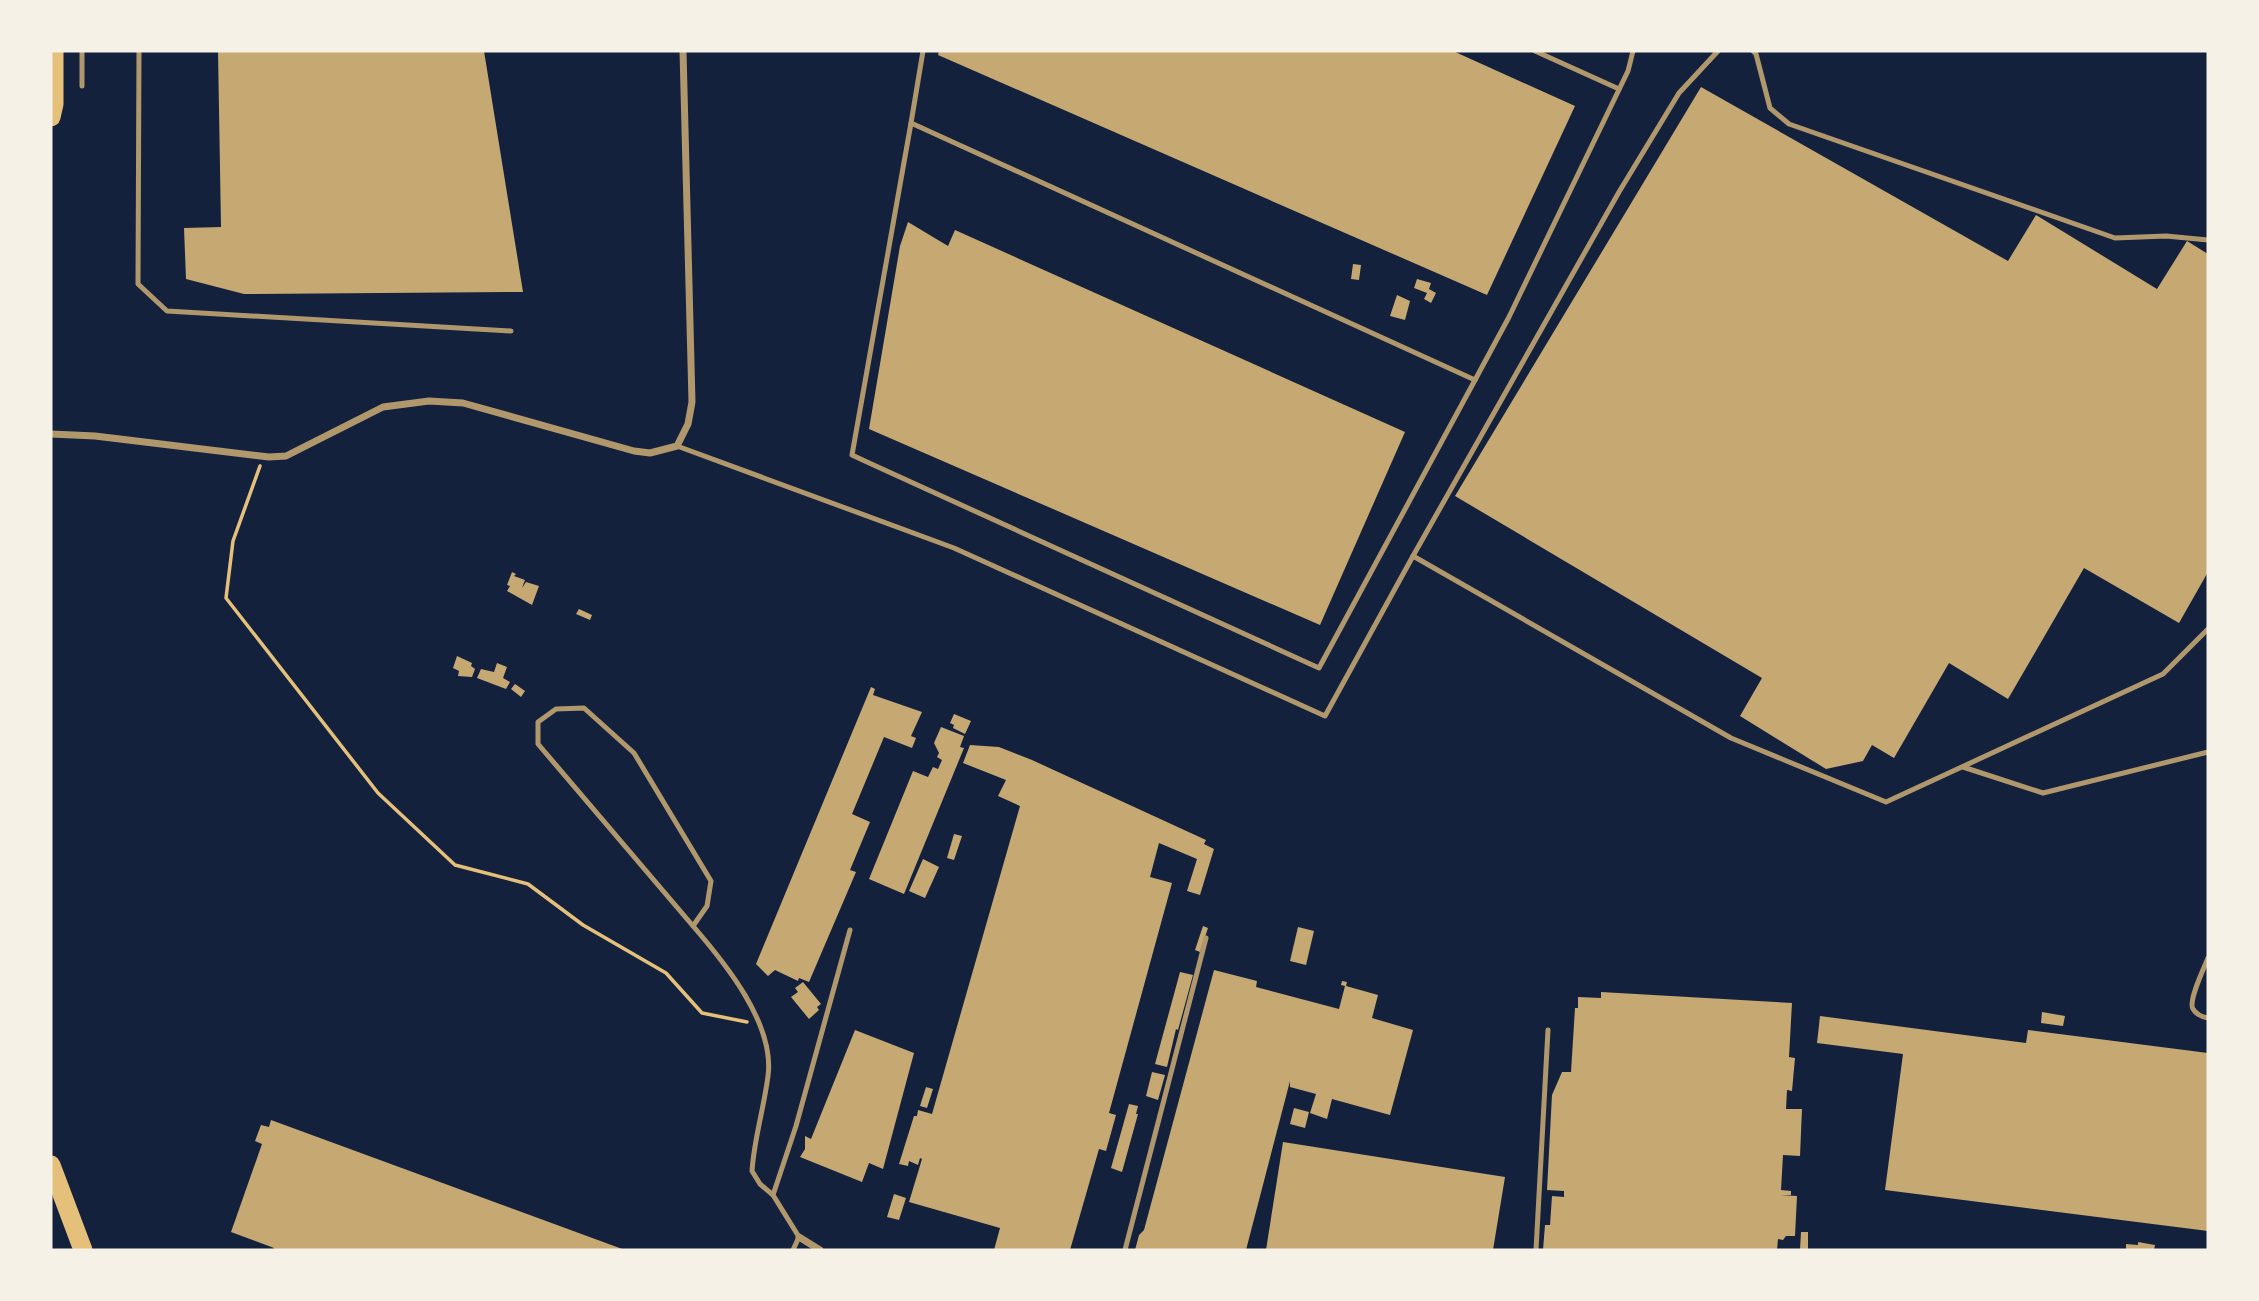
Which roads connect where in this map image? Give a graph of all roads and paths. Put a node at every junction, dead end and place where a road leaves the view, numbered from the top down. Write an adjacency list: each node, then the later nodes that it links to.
1 (54, 51): 12 (highway)
2 (82, 51): 10 (lane)
3 (139, 51): 15 (lane)
4 (683, 51): 18 (street)
5 (923, 51): 13 (lane)
6 (1535, 51): 11 (lane)
7 (1633, 51): 11 (lane)
8 (1718, 51): 20 (lane)
9 (1753, 51): 14 (lane)
10 (82, 86)
11 (1619, 89): 16 (lane)
12 (51, 117)
13 (911, 123): 16 (lane); 16 (lane)
14 (2208, 240)
15 (511, 331)
16 (1475, 380)
17 (51, 434): 19 (street)
18 (677, 446): 19 (street); 20 (lane)
19 (269, 457): 30 (path)
20 (1413, 556): 23 (lane)
21 (2208, 629): 23 (lane)
22 (2208, 752): 23 (lane)
23 (1963, 767)
24 (693, 926): 24 (lane); 30 (lane)
25 (850, 930): 32 (lane)
26 (1206, 938): 37 (lane)
27 (2208, 958): 28 (lane)
28 (2208, 1018)
29 (1548, 1030): 38 (lane)
30 (764, 1035): 32 (lane)
31 (51, 1165): 34 (highway)
32 (773, 1195): 33 (lane)
33 (799, 1237): 35 (lane); 36 (street)
34 (83, 1250)
35 (793, 1250)
36 (820, 1250)
37 (1125, 1250)
38 (1536, 1250)

